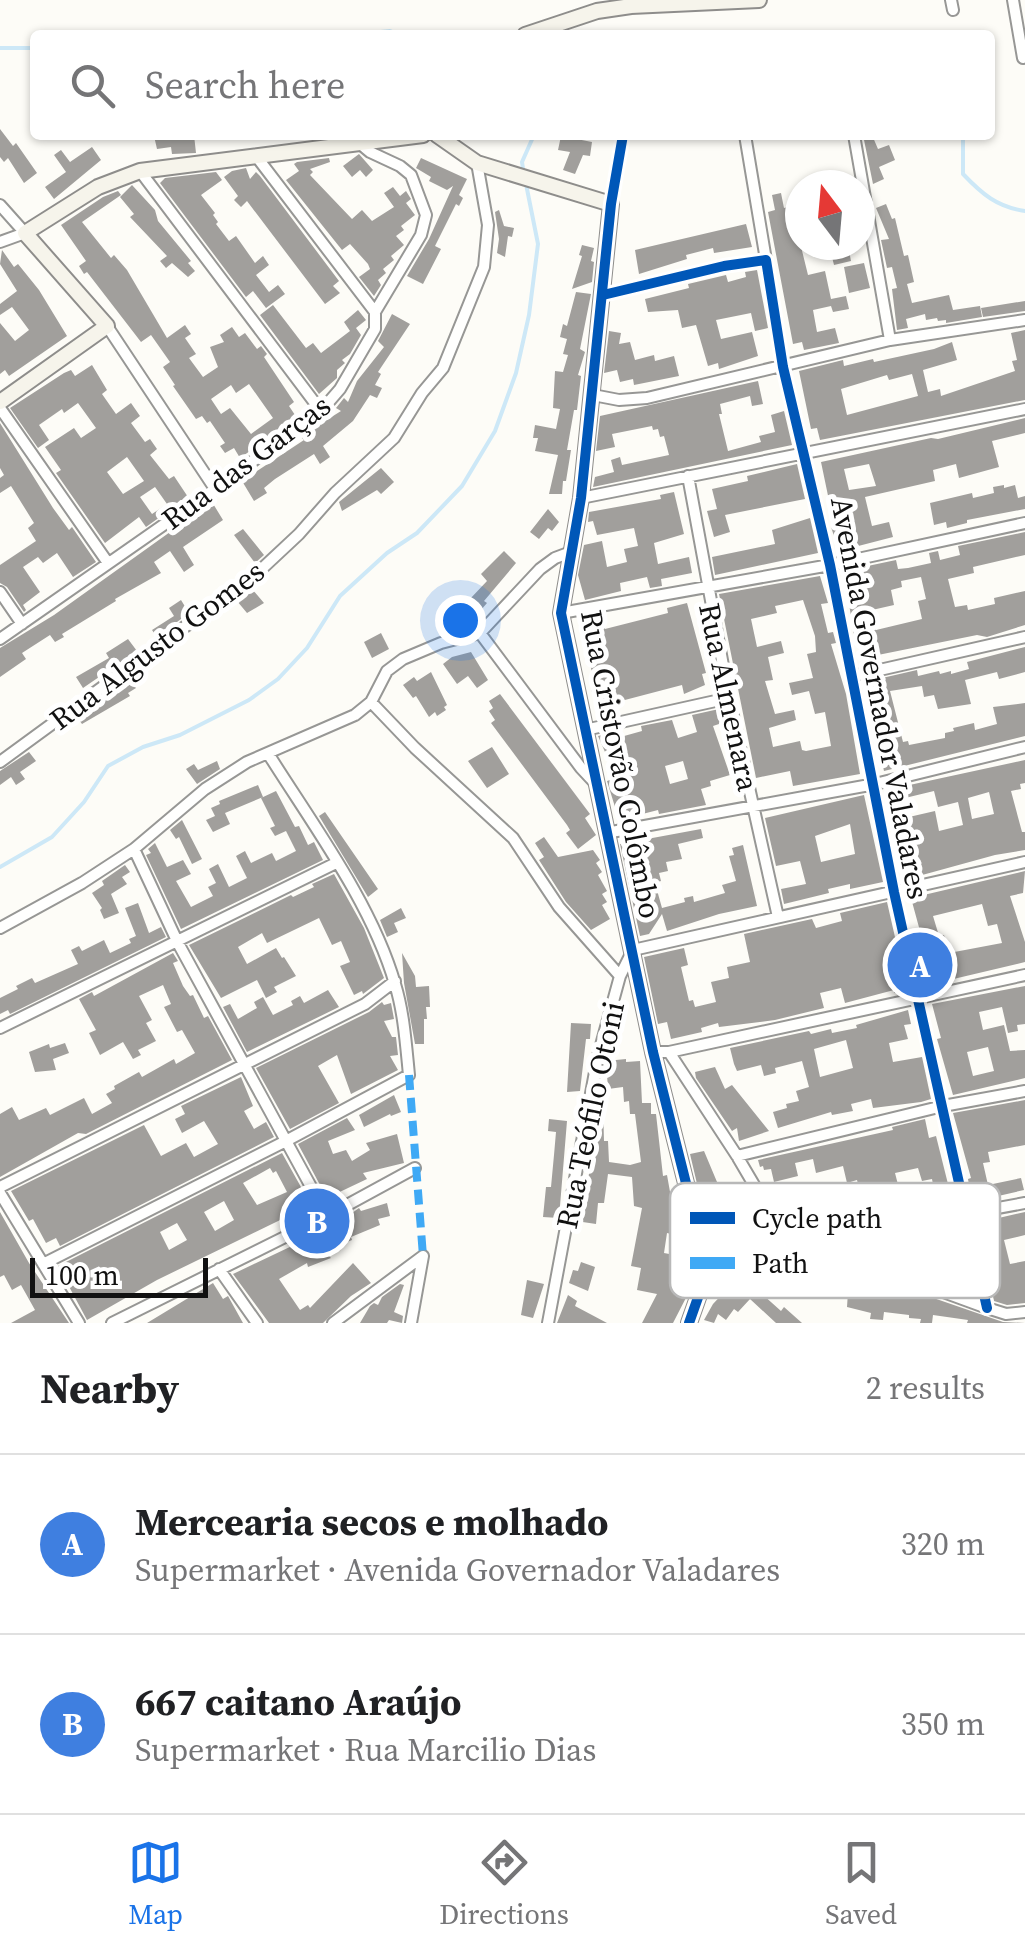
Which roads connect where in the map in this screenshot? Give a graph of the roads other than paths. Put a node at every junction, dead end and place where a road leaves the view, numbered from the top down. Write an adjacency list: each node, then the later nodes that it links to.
1 (759, 0): 3 (street)
2 (1012, 0): 4 (street)
3 (540, 30)
4 (1023, 58)
5 (377, 140): 10 (street)
6 (445, 140): 12 (street)
7 (622, 140): 14 (street)
8 (746, 140): 18 (street, Avenida Governador Valadares)
9 (855, 140): 23 (street)
10 (358, 142): 11 (street); 20 (street, Rua das Garças)
11 (256, 156): 13 (street); 20 (street)
12 (478, 163): 14 (street); 50 (street, Rua Algusto Gomes)
13 (140, 171): 16 (street); 28 (street)
14 (611, 204): 19 (street, Rua Cristovão Colômbo)
15 (0, 205): 16 (street)
16 (25, 233): 17 (street); 22 (street)
17 (0, 242)
18 (766, 260): 19 (street); 24 (street, Avenida Governador Valadares)
19 (603, 295): 25 (street, Rua Cristovão Colômbo)
20 (375, 312): 28 (street, Rua das Garças)
21 (1025, 320): 23 (street)
22 (108, 326): 26 (street); 31 (street)
23 (890, 340): 24 (street)
24 (783, 367): 25 (street); 29 (street, Avenida Governador Valadares)
25 (593, 394): 32 (street, Rua Cristovão Colômbo)
26 (0, 405): 35 (street)
27 (1025, 409): 29 (street)
28 (321, 411): 31 (street, Rua das Garças)
29 (804, 454): 30 (street); 36 (street, Avenida Governador Valadares)
30 (688, 476): 32 (street); 37 (street, Rua Almenara)
31 (215, 488): 35 (street, Rua das Garças)
32 (581, 498): 34 (street, Rua Cristovão Colômbo)
33 (1025, 523): 36 (street)
34 (571, 552): 39 (street, Rua Cristovão Colômbo); 41 (street)
35 (108, 562): 40 (street, Rua das Garças)
36 (830, 564): 37 (street); 44 (street, Avenida Governador Valadares)
37 (706, 587): 39 (street); 45 (street, Rua Almenara)
38 (0, 592): 40 (street)
39 (561, 613): 47 (street, Rua Cristovão Colômbo)
40 (22, 624): 43 (street, Rua das Garças)
41 (480, 633): 46 (street); 51 (street)
42 (1025, 638): 44 (street)
43 (0, 639)
44 (853, 676): 52 (street, Avenida Governador Valadares)
45 (729, 698): 47 (street); 53 (street, Rua Almenara)
46 (371, 702): 49 (street); 64 (street)
47 (585, 730): 51 (street, Rua Cristovão Colômbo)
48 (1025, 747): 52 (street)
49 (269, 754): 55 (street); 57 (street)
50 (0, 762)
51 (596, 784): 54 (street, Rua Cristovão Colômbo)
52 (875, 784): 53 (street); 58 (street, Avenida Governador Valadares)
53 (752, 806): 54 (street); 59 (street, Rua Almenara)
54 (606, 833): 62 (street, Rua Cristovão Colômbo)
55 (134, 849): 60 (street); 61 (street)
56 (1025, 862): 58 (street)
57 (336, 863): 61 (street); 65 (street)
58 (894, 892): 59 (street); 66 (street, Avenida Governador Valadares)
59 (778, 917): 62 (street)
60 (0, 928)
61 (178, 943): 67 (street); 69 (street)
62 (634, 950): 64 (street, Rua Teófilo Otoni); 68 (street, Rua Cristovão Colômbo)
63 (1025, 974): 66 (street)
64 (620, 976): 94 (street, Rua Teófilo Otoni)
65 (395, 981): 69 (street); 72 (street)
66 (916, 999): 68 (street); 71 (street, Avenida Governador Valadares)
67 (0, 1028)
68 (661, 1052): 73 (street); 75 (street, Rua Cristovão Colômbo)
69 (242, 1064): 72 (street); 78 (street)
70 (1025, 1091): 71 (street)
71 (943, 1106): 73 (street); 77 (street, Avenida Governador Valadares)
72 (284, 1142): 81 (street); 82 (street)
73 (737, 1156): 76 (street)
74 (415, 1168): 81 (street)
75 (687, 1183)
76 (753, 1183)
77 (960, 1183)
78 (0, 1190): 82 (street)
79 (1025, 1203): 80 (street)
80 (1000, 1208)
81 (326, 1216): 83 (street)
82 (43, 1264): 89 (street)
83 (219, 1269): 90 (street); 91 (street)
84 (698, 1298): 95 (street, Rua Cristovão Colômbo)
85 (959, 1298): 87 (street)
86 (985, 1298): 87 (street, Avenida Governador Valadares)
87 (987, 1308): 88 (street)
88 (1025, 1312)
89 (79, 1323)
90 (112, 1323)
91 (257, 1323)
92 (333, 1323): 93 (street)
93 (411, 1323)
94 (548, 1323)
95 (690, 1323)

